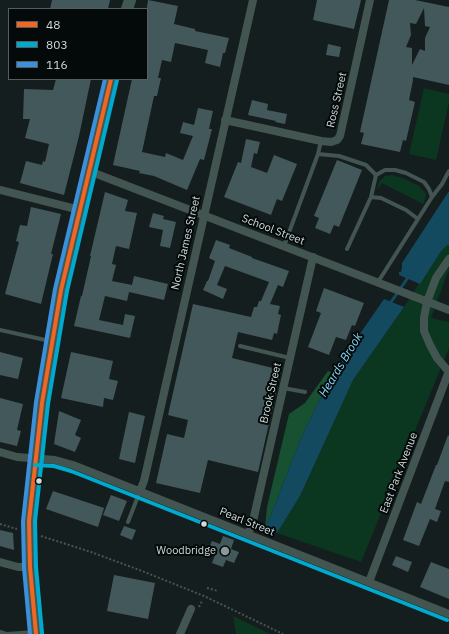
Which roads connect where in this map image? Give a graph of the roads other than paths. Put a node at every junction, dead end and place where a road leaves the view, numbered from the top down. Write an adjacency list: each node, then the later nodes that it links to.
1 (253, 0): 4 (street, North James Street)
2 (370, 0): 5 (street, Ross Street)
3 (111, 80): 7 (main road)
4 (225, 120): 5 (street, Ross Street); 14 (street, North James Street)
5 (321, 141): 6 (lane)
6 (318, 154): 9 (lane); 16 (lane)
7 (89, 171): 13 (main road); 14 (street, School Street)
8 (449, 171): 12 (lane)
9 (376, 175): 11 (lane); 12 (lane)
10 (0, 190): 13 (street)
11 (371, 197): 15 (lane); 17 (lane)
12 (432, 197): 15 (lane)
13 (80, 210): 24 (main road)
14 (204, 216): 16 (street, School Street); 32 (street, North James Street)
15 (418, 219): 20 (lane)
16 (284, 246): 18 (street, School Street)
17 (347, 249)
18 (313, 257): 20 (street, School Street); 26 (street, Brook Street)
19 (449, 259): 21 (street)
20 (378, 282): 21 (street, School Street)
21 (428, 302): 22 (street, School Street); 27 (street)
22 (449, 310)
23 (0, 330): 24 (lane)
24 (52, 342): 31 (main road)
25 (240, 346): 26 (lane)
26 (290, 358): 28 (street, Brook Street)
27 (449, 372): 37 (street, East Park Avenue)
28 (283, 388): 29 (lane); 34 (street, Brook Street)
29 (305, 392)
30 (0, 452): 31 (street, Pearl Street)
31 (35, 458): 32 (street, Pearl Street); 36 (main road)
32 (140, 492): 33 (lane); 34 (street, Pearl Street)
33 (128, 522)
34 (248, 534): 37 (street, Pearl Street)
35 (0, 562): 36 (street)
36 (30, 567): 41 (main road)
37 (369, 582): 39 (street, Pearl Street)
38 (191, 609): 43 (street)
39 (449, 614)
40 (0, 632): 42 (lane)
41 (36, 633): 42 (lane)
42 (6, 634)
43 (180, 634)

